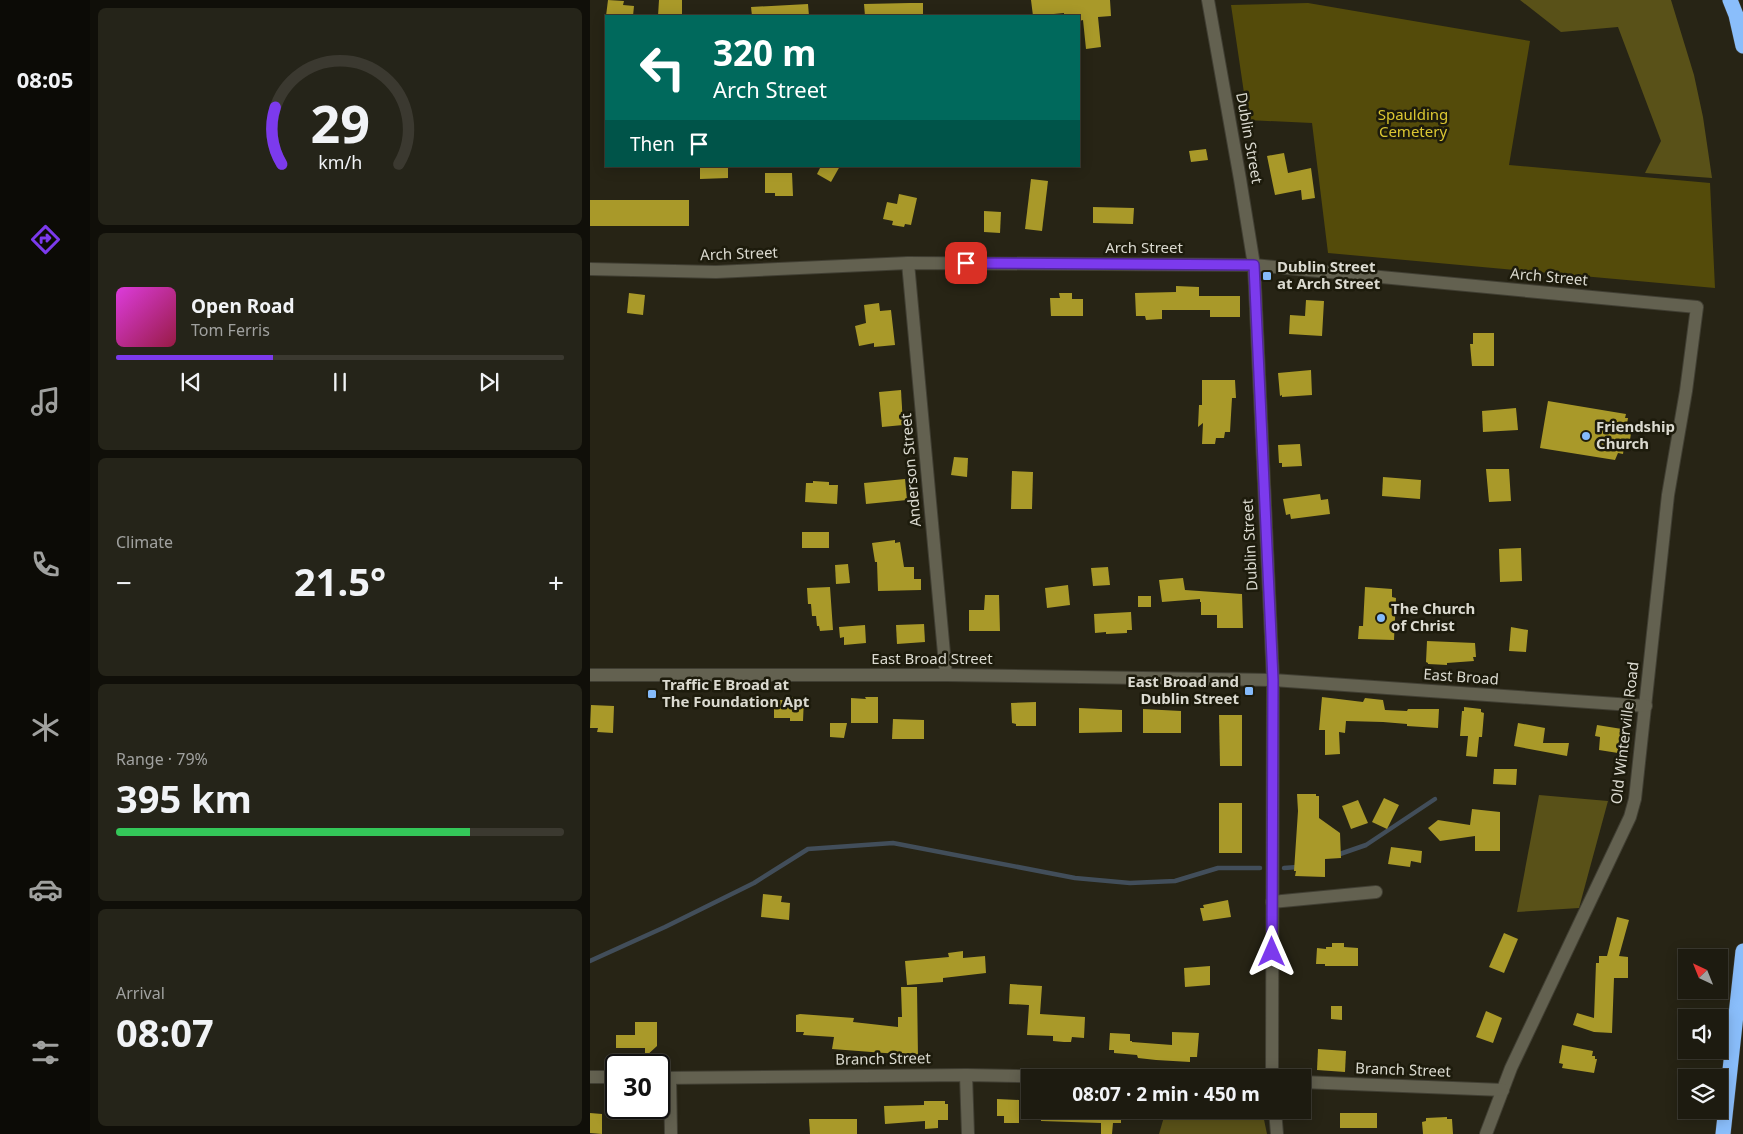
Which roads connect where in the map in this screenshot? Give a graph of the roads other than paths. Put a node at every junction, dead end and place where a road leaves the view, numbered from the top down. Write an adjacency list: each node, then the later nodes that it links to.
1 (1208, 0): 5 (street, Dublin Street)
2 (1730, 0): 3 (highway)
3 (1743, 46)
4 (908, 263): 5 (street, Arch Street); 6 (street, Arch Street); 9 (street, Anderson Street)
5 (1254, 265): 7 (street, Arch Street); 10 (street, Dublin Street)
6 (590, 269)
7 (1697, 307): 11 (street, Old Winterville Road)
8 (590, 675): 9 (street, East Broad Street)
9 (946, 675): 10 (street, East Broad Street)
10 (1273, 680): 11 (street, East Broad); 13 (street, Dublin Street)
11 (1646, 706): 22 (street, Old Winterville Road)
12 (1376, 892): 13 (street)
13 (1272, 902): 15 (street, Dublin Street)
14 (1743, 951): 29 (highway)
15 (1272, 1069)
16 (966, 1075): 17 (street, Branch Street); 20 (street, Branch Street); 26 (street)
17 (1021, 1076)
18 (590, 1077): 19 (street)
19 (605, 1077)
20 (670, 1078)
21 (1311, 1082): 22 (street, Branch Street)
22 (1502, 1090): 28 (street, Old Winterville Road)
23 (669, 1119): 25 (street)
24 (1276, 1119): 27 (street)
25 (671, 1134)
26 (968, 1134)
27 (1277, 1134)
28 (1486, 1134)
29 (1723, 1134)

